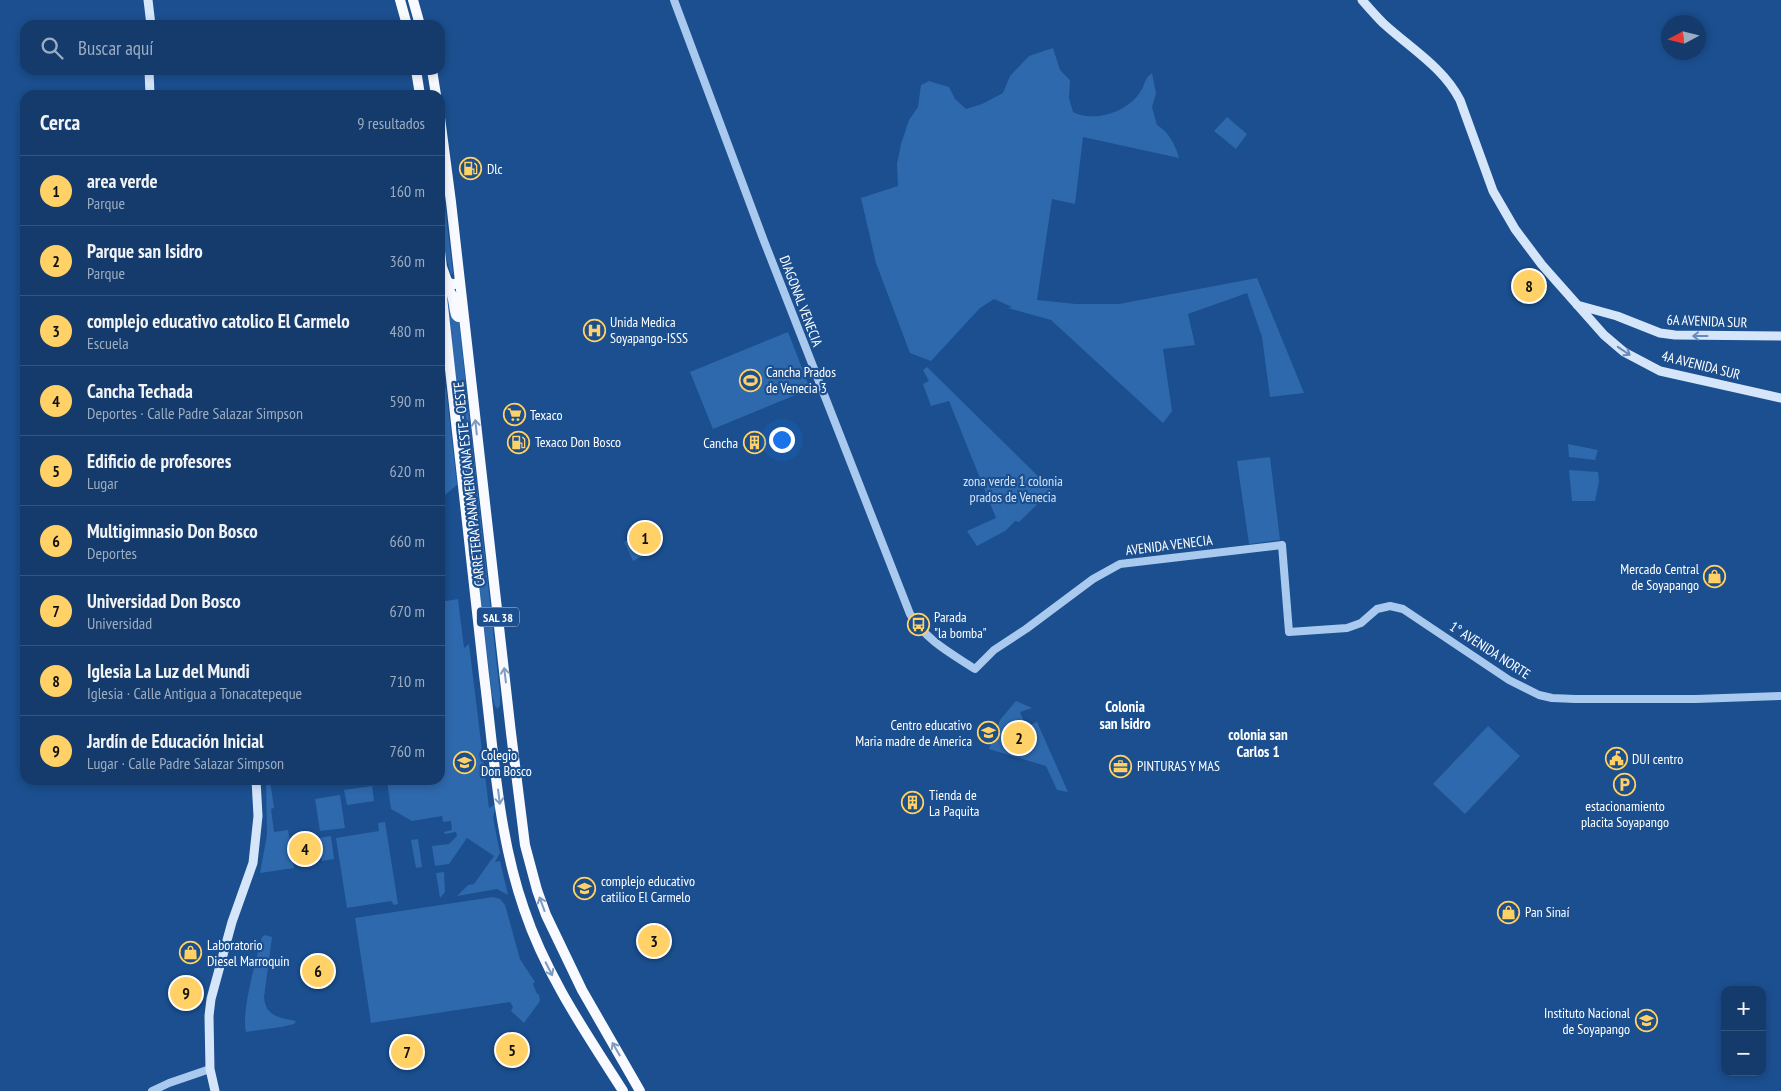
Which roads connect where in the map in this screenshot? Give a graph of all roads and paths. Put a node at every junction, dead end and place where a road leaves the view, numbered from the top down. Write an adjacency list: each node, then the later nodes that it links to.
1 (147, 0): 8 (main road); 9 (main road)
2 (154, 0): 10 (main road)
3 (413, 0): 12 (highway)
4 (419, 0): 13 (highway)
5 (674, 0): 32 (street, DIAGONAL VENECIA)
6 (1362, 0): 24 (main road, 4A AVENIDA SUR)
7 (400, 1): 11 (highway)
8 (147, 20)
9 (151, 20)
10 (152, 20)
11 (406, 20)
12 (419, 20)
13 (424, 20)
14 (149, 75): 17 (main road)
15 (417, 75): 18 (highway)
16 (433, 75): 19 (highway)
17 (150, 90)
18 (419, 90)
19 (435, 90)
20 (445, 161): 22 (highway, CARRETERA PANAMERICANA ESTE - OESTE / SAL 38)
21 (445, 276): 22 (highway)
22 (459, 282): 26 (highway, CARRETERA PANAMERICANA ESTE - OESTE / SAL 38)
23 (445, 287): 26 (highway)
24 (1576, 304): 25 (main road, 6A AVENIDA SUR); 28 (main road, 4A AVENIDA SUR)
25 (1610, 315): 28 (main road); 29 (main road, 6A AVENIDA SUR, one-way to 25)
26 (464, 316): 34 (highway, CARRETERA PANAMERICANA ESTE - OESTE / SAL 38, one-way to 26)
27 (445, 327): 35 (highway, CARRETERA PANAMERICANA ESTE - OESTE / SAL 38)
28 (1604, 335): 30 (main road, 4A AVENIDA SUR, one-way to 30)
29 (1781, 336)
30 (1781, 398)
31 (1289, 632): 32 (street, AVENIDA VENECIA); 33 (street, 1° AVENIDA NORTE)
32 (975, 669)
33 (1781, 696)
34 (508, 703): 35 (highway); 36 (highway, CARRETERA PANAMERICANA ESTE - OESTE / SAL 38)
35 (488, 705): 37 (highway, CARRETERA PANAMERICANA ESTE - OESTE / SAL 38)
36 (511, 733): 37 (highway); 43 (highway, CARRETERA PANAMERICANA ESTE - OESTE / SAL 38, one-way to 36)
37 (492, 737): 42 (highway, CARRETERA PANAMERICANA ESTE - OESTE / SAL 38, one-way to 42)
38 (256, 785): 39 (main road)
39 (210, 1069): 40 (street); 41 (main road)
40 (152, 1091)
41 (215, 1091)
42 (623, 1091)
43 (640, 1091)

